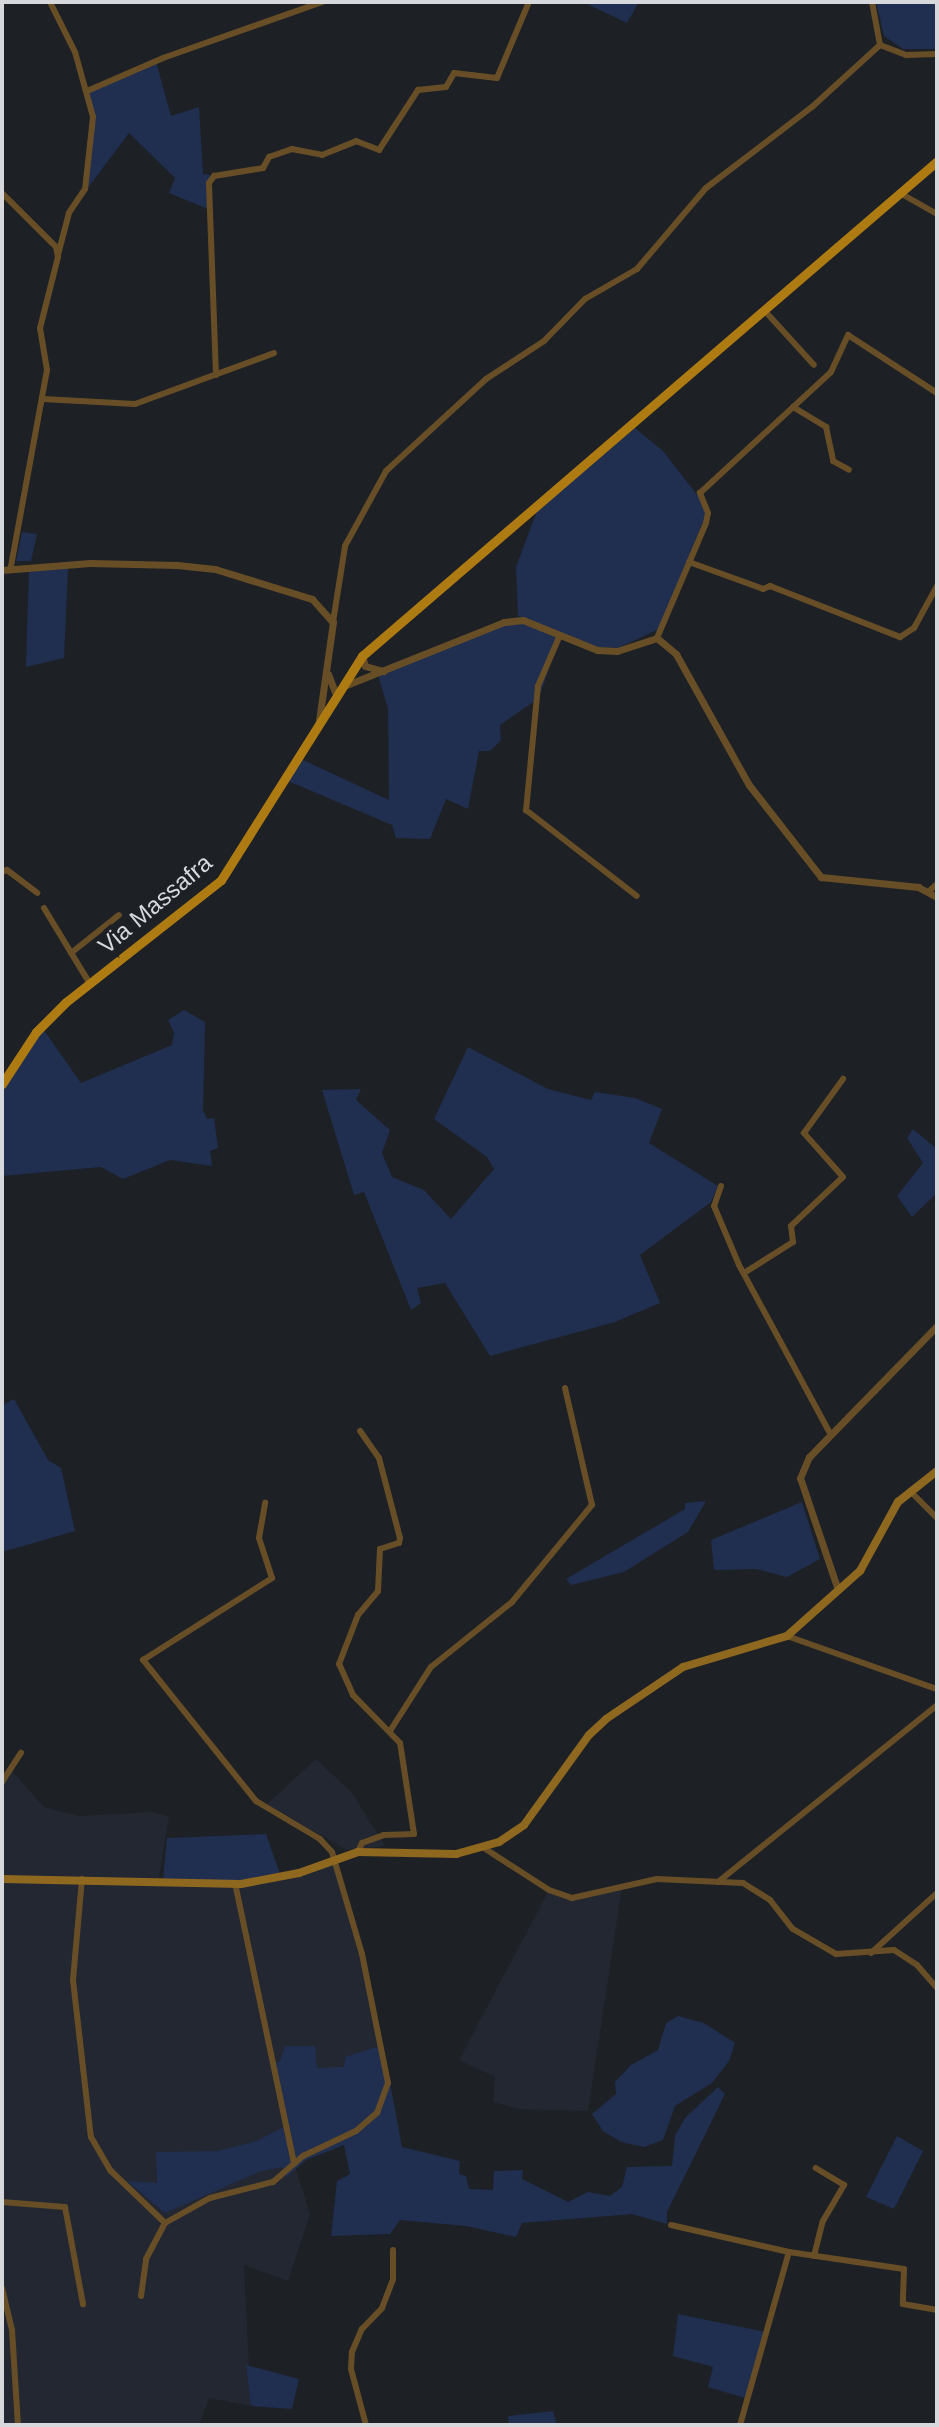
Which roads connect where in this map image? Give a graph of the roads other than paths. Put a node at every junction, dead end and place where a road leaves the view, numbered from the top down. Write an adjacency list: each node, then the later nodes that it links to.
1 (50, 2): 7 (street)
2 (322, 2): 7 (street)
3 (529, 2): 16 (street)
4 (872, 2): 5 (street)
5 (880, 45): 6 (street); 25 (street)
6 (937, 54)
7 (87, 91): 12 (street)
8 (937, 161): 10 (main road, Via Massafra)
9 (2, 193): 12 (street)
10 (900, 193): 11 (street); 13 (main road, Via Massafra)
11 (937, 214)
12 (58, 257): 18 (street)
13 (764, 310): 15 (street); 28 (main road, Via Massafra)
14 (274, 353): 16 (street)
15 (814, 365)
16 (216, 375): 18 (street)
17 (937, 393): 19 (street)
18 (43, 399): 22 (street)
19 (793, 407): 20 (street); 21 (street)
20 (849, 470)
21 (689, 562): 24 (street); 27 (street)
22 (11, 567): 23 (street); 25 (street)
23 (2, 570)
24 (937, 586)
25 (333, 622): 32 (street)
26 (560, 635): 27 (street); 29 (street); 39 (street)
27 (657, 638): 37 (street)
28 (362, 656): 29 (street); 30 (main road, Via Massafra)
29 (385, 671): 30 (street); 31 (street)
30 (347, 674): 31 (street); 32 (street); 33 (main road, Via Massafra)
31 (374, 675): 33 (street)
32 (327, 676): 33 (street); 34 (street)
33 (335, 692): 34 (main road, Via Massafra)
34 (319, 722): 44 (main road, Via Massafra)
35 (2, 872): 38 (street)
36 (937, 884): 37 (street)
37 (928, 892): 40 (street)
38 (37, 893)
39 (637, 896)
40 (937, 897)
41 (44, 908): 43 (street)
42 (119, 915): 43 (street)
43 (71, 953): 44 (street)
44 (90, 984): 46 (main road, Via Massafra)
45 (843, 1079): 48 (street)
46 (2, 1084)
47 (721, 1186): 48 (street)
48 (744, 1273): 52 (street)
49 (937, 1326): 52 (street)
50 (565, 1388): 61 (street)
51 (360, 1431): 61 (street)
52 (830, 1433): 57 (street)
53 (937, 1471): 54 (main road)
54 (910, 1491): 56 (street); 57 (main road)
55 (265, 1503): 66 (street)
56 (937, 1518)
57 (838, 1590): 58 (main road)
58 (787, 1636): 59 (street); 64 (main road)
59 (937, 1689)
60 (937, 1705): 69 (street)
61 (390, 1731): 65 (street)
62 (21, 1753): 63 (street)
63 (2, 1782)
64 (484, 1848): 65 (main road); 69 (street)
65 (358, 1852): 66 (main road)
66 (334, 1859): 70 (main road); 74 (street)
67 (2, 1879): 68 (main road)
68 (82, 1879): 70 (main road); 77 (street)
69 (718, 1882): 72 (street)
70 (235, 1883): 74 (street)
71 (937, 1893): 72 (street)
72 (871, 1953): 73 (street)
73 (937, 1988)
74 (294, 2164): 77 (street)
75 (816, 2168): 81 (street)
76 (2, 2202): 84 (street)
77 (165, 2223): 83 (street)
78 (671, 2225): 80 (street)
79 (393, 2250): 87 (street)
80 (789, 2252): 81 (street); 88 (street)
81 (814, 2256): 85 (street)
82 (2, 2288): 86 (street)
83 (141, 2296)
84 (83, 2304)
85 (937, 2310)
86 (18, 2425)
87 (366, 2425)
88 (740, 2425)

